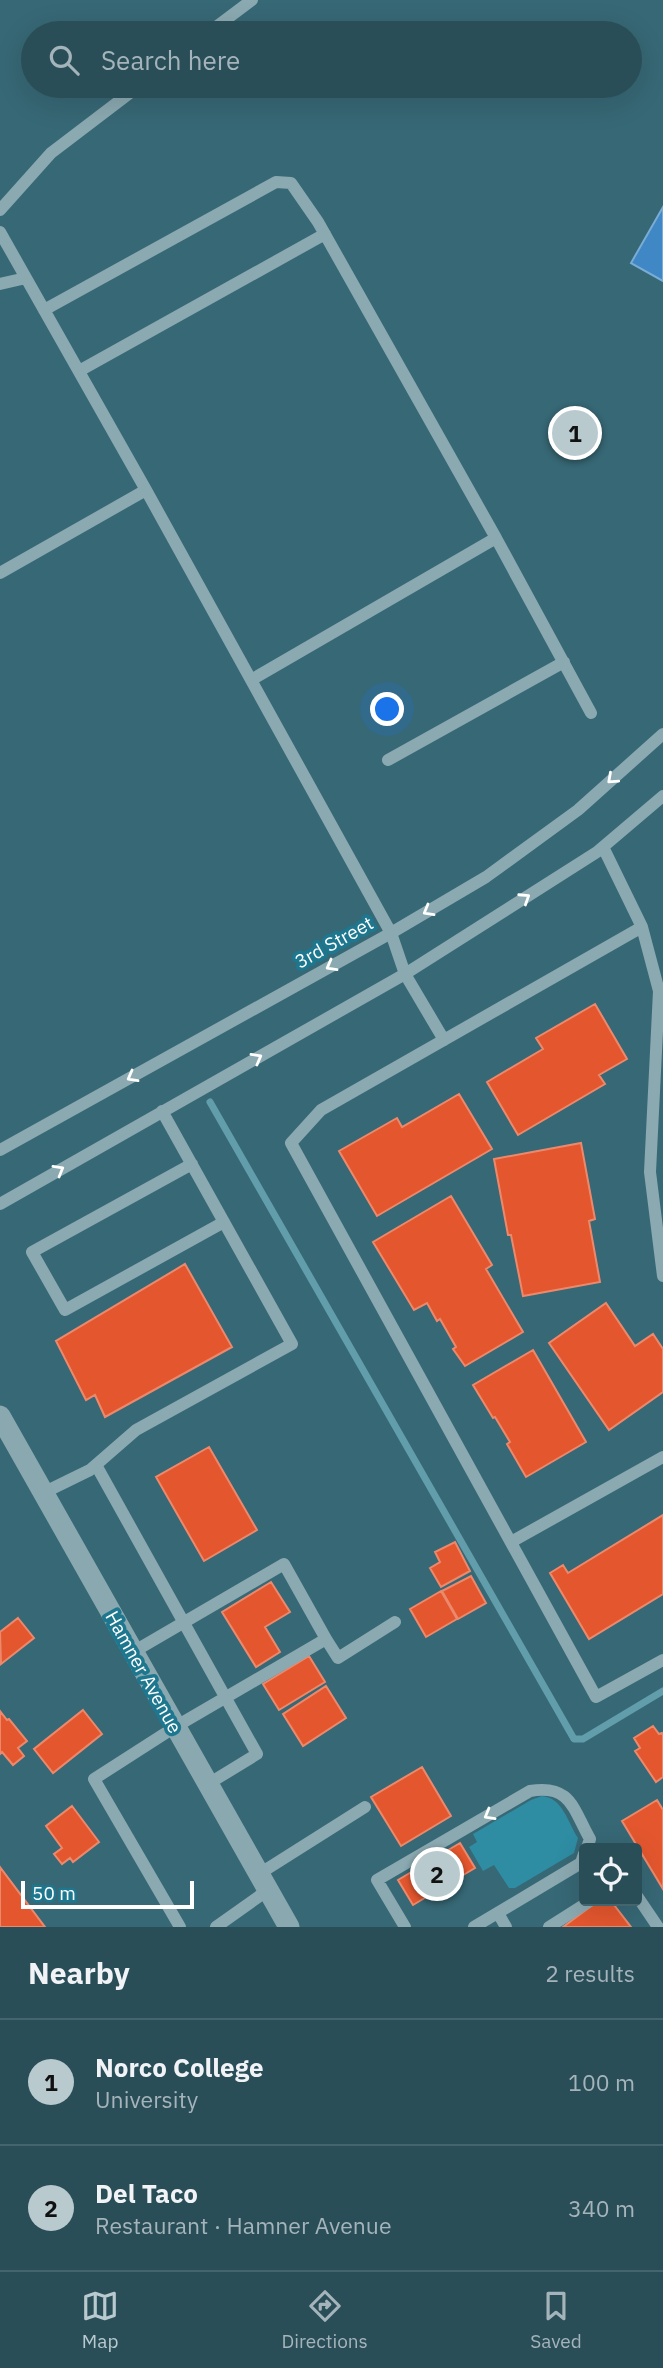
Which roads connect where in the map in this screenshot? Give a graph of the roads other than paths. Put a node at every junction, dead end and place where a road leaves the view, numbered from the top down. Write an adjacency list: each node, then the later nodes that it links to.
1 (252, 0): 2 (street)
2 (224, 21)
3 (123, 98): 4 (street)
4 (0, 210)
5 (0, 232): 7 (street)
6 (325, 234): 9 (street); 10 (street); 12 (street)
7 (26, 278): 8 (street); 9 (street)
8 (0, 284)
9 (44, 310): 10 (street)
10 (79, 371): 11 (street)
11 (146, 490): 13 (street); 15 (street)
12 (496, 538): 14 (street); 15 (street)
13 (0, 573)
14 (564, 662): 16 (street); 18 (street)
15 (251, 680): 22 (street)
16 (591, 713)
17 (663, 733): 22 (street, 3rd Street, one-way to 22)
18 (388, 760)
19 (663, 796): 20 (street)
20 (603, 847): 21 (street); 23 (street, one-way to 20)
21 (642, 927): 24 (street); 30 (street)
22 (391, 933): 23 (street); 26 (street, 3rd Street, one-way to 26)
23 (405, 974): 24 (street); 25 (street, one-way to 23)
24 (444, 1040): 35 (street)
25 (162, 1111): 27 (street); 28 (street, one-way to 25)
26 (0, 1150)
27 (192, 1164): 29 (street); 29 (street)
28 (0, 1204)
29 (224, 1222): 33 (street)
30 (663, 1276)
31 (0, 1416): 34 (main road, Hamner Avenue)
32 (663, 1457): 35 (street)
33 (96, 1465): 34 (street); 36 (street)
34 (43, 1493): 39 (main road, Hamner Avenue)
35 (511, 1542): 40 (street)
36 (185, 1622): 38 (street); 39 (street); 41 (street)
37 (395, 1622): 38 (street)
38 (326, 1639): 41 (street)
39 (133, 1652): 42 (main road, Hamner Avenue)
40 (663, 1660)
41 (227, 1697): 42 (street); 43 (street)
42 (176, 1727): 43 (main road, Hamner Avenue); 51 (street)
43 (208, 1784): 47 (main road, Hamner Avenue)
44 (365, 1807): 47 (street)
45 (589, 1843): 54 (street, one-way to 54)
46 (579, 1864): 50 (street)
47 (264, 1882): 52 (street); 53 (main road, Hamner Avenue)
48 (642, 1903): 58 (street)
49 (582, 1906): 57 (street)
50 (498, 1913): 55 (street); 56 (street)
51 (180, 1927)
52 (216, 1927)
53 (289, 1927)
54 (405, 1927)
55 (474, 1927)
56 (506, 1927)
57 (549, 1927)
58 (658, 1927)

